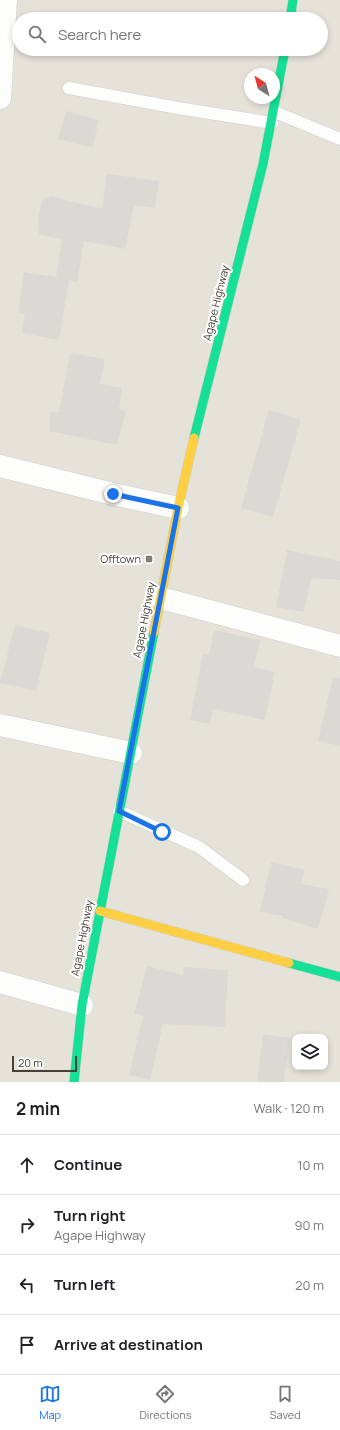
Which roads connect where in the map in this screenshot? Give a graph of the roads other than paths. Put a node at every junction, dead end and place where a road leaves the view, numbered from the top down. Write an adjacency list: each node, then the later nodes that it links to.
1 (6, 0): 6 (street)
2 (293, 0): 3 (street)
3 (291, 12)
4 (284, 56): 7 (street, Agape Highway)
5 (69, 88): 7 (lane)
6 (0, 98)
7 (273, 117): 8 (lane); 10 (street, Agape Highway)
8 (340, 139)
9 (0, 466): 10 (street)
10 (178, 508): 11 (street, Agape Highway)
11 (161, 598): 12 (street); 14 (street, Agape Highway)
12 (340, 646)
13 (0, 725): 14 (street)
14 (130, 753): 15 (street, Agape Highway)
15 (119, 811): 16 (lane); 17 (street, Agape Highway)
16 (243, 880)
17 (100, 911): 18 (street); 20 (street, Agape Highway)
18 (340, 977)
19 (0, 982): 20 (street)
20 (82, 1005): 21 (street, Agape Highway)
21 (74, 1082)

